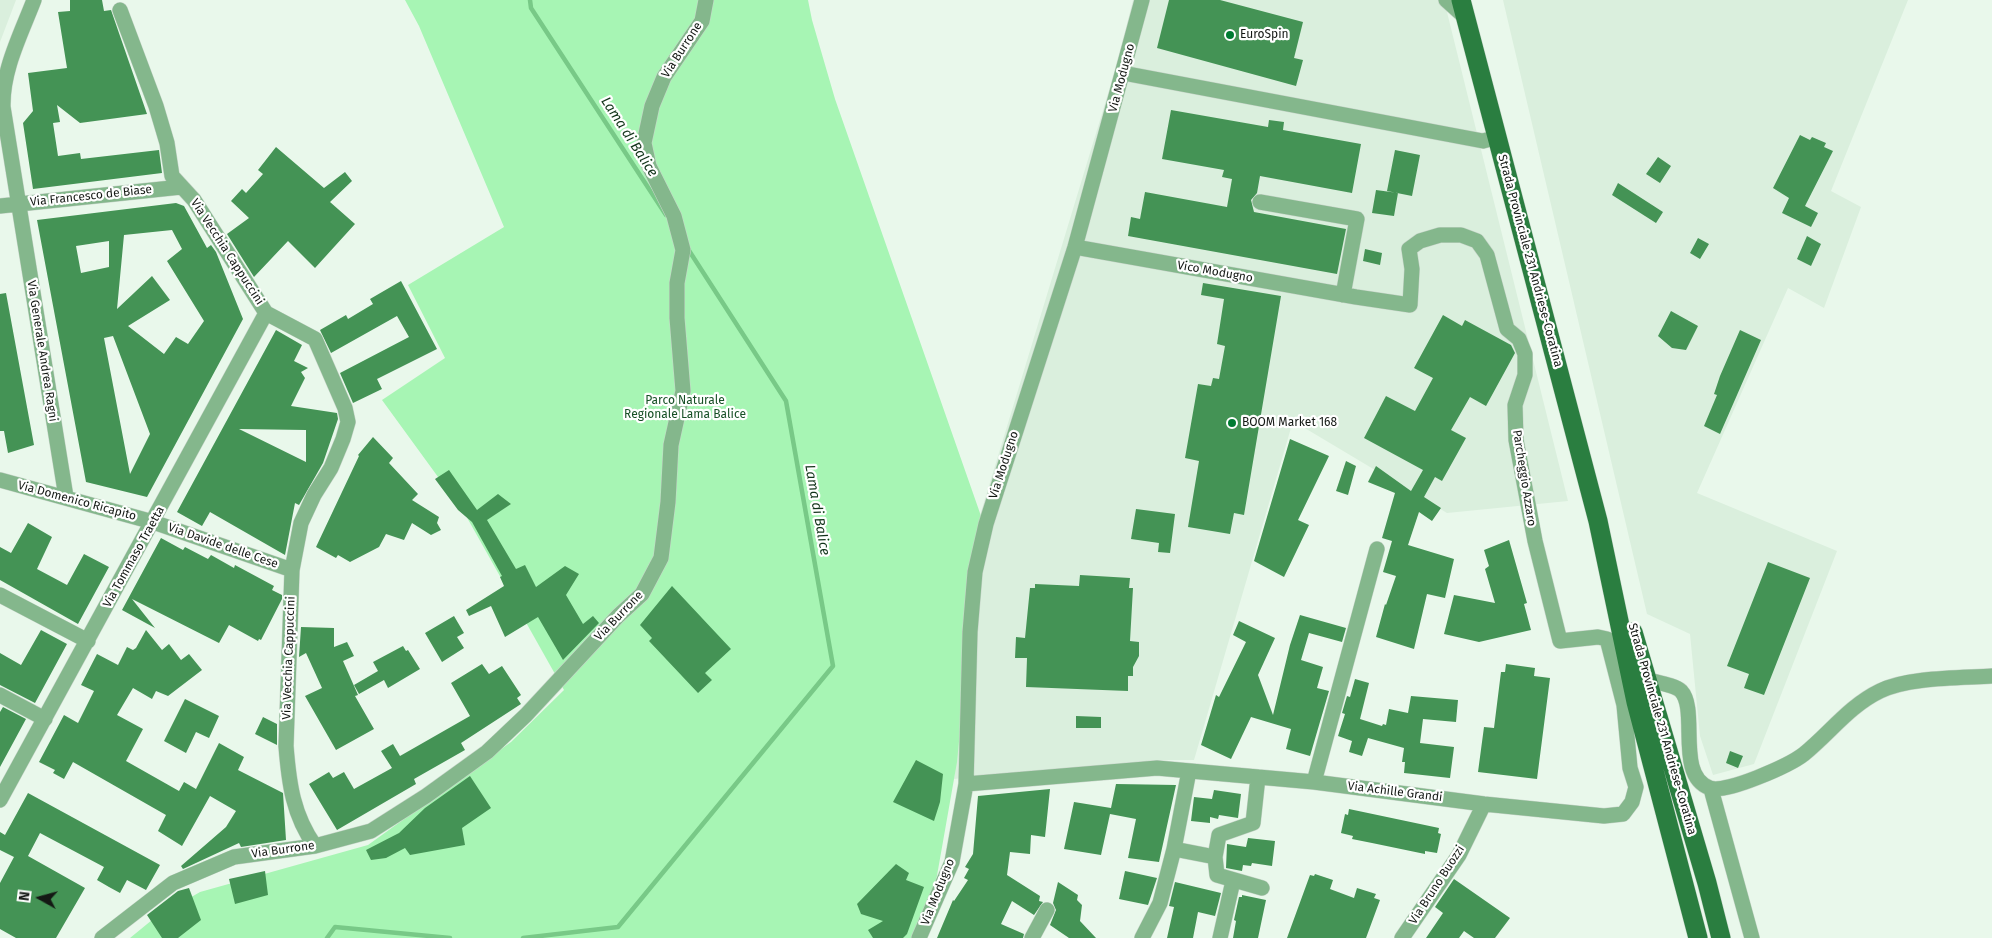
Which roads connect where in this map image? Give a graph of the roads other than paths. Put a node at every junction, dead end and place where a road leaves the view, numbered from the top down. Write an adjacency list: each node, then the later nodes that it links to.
1 (34, 0): 12 (street, Via Generale Andrea Ragni)
2 (706, 0): 41 (street, Via Burrone)
3 (1142, 0): 8 (street, Via Modugno)
4 (1446, 0): 7 (street)
5 (1462, 0): 7 (main road, Strada Provinciale 231 Andriese-Coratina)
6 (120, 10): 10 (street, Via Vecchia Cappuccini)
7 (1466, 18): 9 (main road, Strada Provinciale 231 Andriese-Coratina)
8 (1123, 73): 9 (street); 14 (street, Via Modugno)
9 (1498, 137): 19 (main road, Strada Provinciale 231 Andriese-Coratina)
10 (181, 187): 12 (street, Via Francesco de Biase); 16 (street, Via Vecchia Cappuccini)
11 (1260, 202): 15 (street)
12 (18, 204): 13 (street, Via Francesco de Biase); 18 (street, Via Generale Andrea Ragni)
13 (0, 206)
14 (1075, 247): 15 (street, Vico Modugno); 36 (street, Via Modugno)
15 (1349, 296): 24 (street, Parcheggio Azzaro)
16 (266, 313): 20 (street, Via Tommaso Traetta); 22 (street, Via Vecchia Cappuccini)
17 (0, 480): 18 (street, Via Domenico Ricapito)
18 (66, 498): 20 (street, Via Domenico Ricapito)
19 (1598, 521): 27 (main road, Strada Provinciale 231 Andriese-Coratina); 31 (main road, Strada Provinciale 231 Andriese-Coratina)
20 (153, 522): 22 (street, Via Davide delle Cese); 25 (street, Via Tommaso Traetta)
21 (1377, 549): 34 (street)
22 (292, 570): 41 (street, Via Vecchia Cappuccini)
23 (0, 595): 25 (street)
24 (1588, 638): 29 (street, Via Achille Grandi)
25 (88, 641): 30 (street, Via Tommaso Traetta)
26 (1992, 676): 37 (street)
27 (1645, 679): 35 (main road, Strada Provinciale 231 Andriese-Coratina); 37 (street)
28 (0, 695): 30 (street)
29 (1624, 705): 31 (street); 39 (street, Via Achille Grandi)
30 (45, 719): 38 (street, Via Tommaso Traetta)
31 (1643, 728): 40 (main road, Strada Provinciale 231 Andriese-Coratina)
32 (1189, 771): 33 (street, Via Achille Grandi); 36 (street, Via Achille Grandi); 42 (street)
33 (1258, 777): 34 (street, Via Achille Grandi); 43 (street)
34 (1314, 782): 39 (street, Via Achille Grandi)
35 (1676, 782): 55 (main road, Strada Provinciale 231 Andriese-Coratina); 56 (main road)
36 (966, 784): 48 (street, Via Modugno)
37 (1711, 789): 57 (street)
38 (2, 793)
39 (1484, 804): 52 (street, Via Bruno Buozzi)
40 (1670, 830): 53 (main road); 54 (main road, Strada Provinciale 231 Andriese-Coratina)
41 (315, 846): 47 (street, Via Burrone)
42 (1174, 849): 43 (street); 50 (street)
43 (1215, 857): 44 (street)
44 (1233, 881): 45 (street); 51 (street)
45 (1262, 888)
46 (1047, 910): 49 (street)
47 (102, 938)
48 (919, 938)
49 (1032, 938)
50 (1142, 938)
51 (1220, 938)
52 (1402, 938)
53 (1688, 938)
54 (1698, 938)
55 (1721, 938)
56 (1730, 938)
57 (1752, 938)

